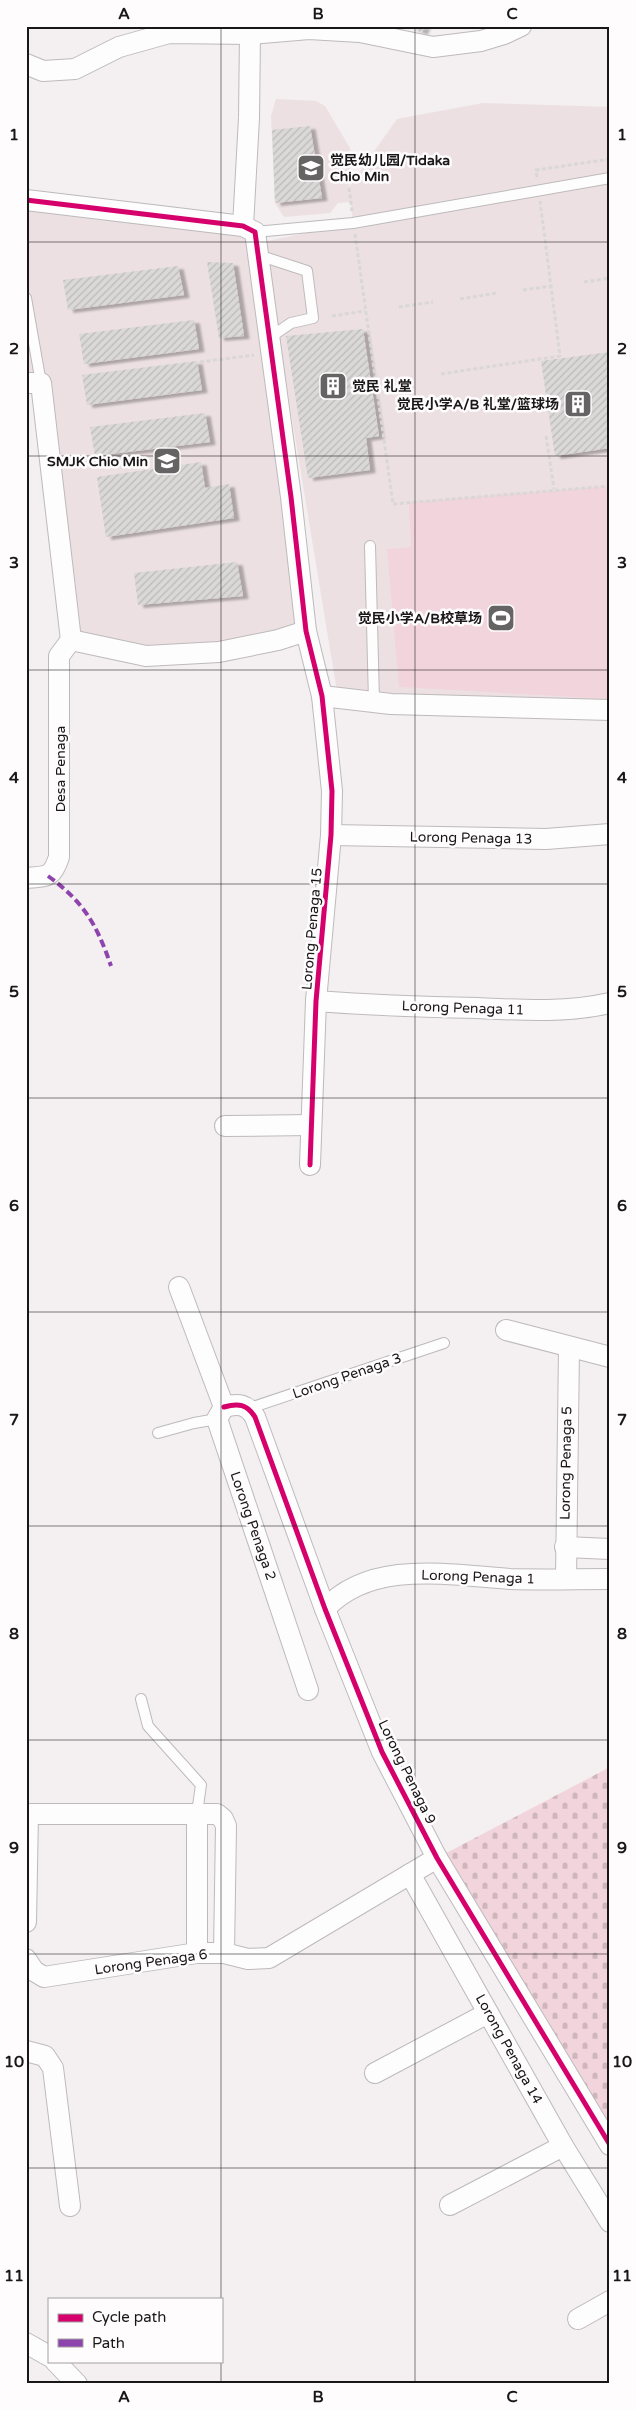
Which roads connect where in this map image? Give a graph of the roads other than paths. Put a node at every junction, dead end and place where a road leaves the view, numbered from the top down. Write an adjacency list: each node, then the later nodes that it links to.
1 (521, 26): 2 (street)
2 (310, 28): 4 (street)
3 (230, 30): 4 (street); 5 (street)
4 (250, 34): 8 (street, Lorong Penaga 15)
5 (26, 64)
6 (610, 178): 8 (lane)
7 (26, 200): 8 (street)
8 (249, 229): 9 (street, Lorong Penaga 15)
9 (258, 255): 11 (street, Lorong Penaga 15); 11 (lane)
10 (26, 298): 12 (lane)
11 (264, 346): 14 (street, Lorong Penaga 15)
12 (34, 383): 15 (street)
13 (370, 546): 17 (lane)
14 (306, 631): 15 (street); 16 (street, Lorong Penaga 15)
15 (71, 640): 21 (street, Desa Penaga)
16 (322, 696): 17 (street); 20 (street, Lorong Penaga 15)
17 (374, 701): 18 (street)
18 (610, 710)
19 (610, 834): 20 (street, Lorong Penaga 13)
20 (332, 835): 22 (street, Lorong Penaga 15)
21 (26, 878)
22 (316, 1001): 23 (street, Lorong Penaga 11); 24 (street, Lorong Penaga 15)
23 (610, 1004)
24 (311, 1125): 25 (street); 26 (street, Lorong Penaga 15)
25 (225, 1126)
26 (310, 1165)
27 (179, 1287): 33 (street, Lorong Penaga 2)
28 (506, 1330): 30 (street)
29 (444, 1343): 32 (lane, Lorong Penaga 3)
30 (569, 1348): 31 (street); 35 (street, Lorong Penaga 5)
31 (610, 1357)
32 (250, 1408): 33 (street); 39 (street, Lorong Penaga 9)
33 (220, 1413): 34 (lane); 40 (street, Lorong Penaga 2)
34 (158, 1434)
35 (565, 1547): 36 (street); 37 (street, Lorong Penaga 5)
36 (610, 1549)
37 (566, 1579): 38 (street, Lorong Penaga 1); 39 (street, Lorong Penaga 1)
38 (610, 1579)
39 (325, 1609): 44 (street, Lorong Penaga 9)
40 (308, 1690)
41 (141, 1699): 43 (lane)
42 (27, 1812): 43 (street); 46 (street)
43 (197, 1814): 47 (street); 48 (street)
44 (437, 1858): 45 (street, Lorong Penaga 6); 53 (street, Lorong Penaga 9)
45 (410, 1874): 47 (street, Lorong Penaga 6); 50 (street, Lorong Penaga 14)
46 (26, 1922)
47 (224, 1952): 48 (street, Lorong Penaga 6)
48 (197, 1953): 49 (street, Lorong Penaga 6)
49 (26, 1959)
50 (488, 2013): 52 (street); 54 (street, Lorong Penaga 14)
51 (26, 2051): 56 (street)
52 (375, 2073)
53 (610, 2145)
54 (563, 2146): 55 (street); 57 (street, Lorong Penaga 14)
55 (450, 2205)
56 (70, 2206)
57 (610, 2222)
58 (610, 2301): 59 (street)
59 (578, 2319)
60 (26, 2342): 61 (street)
61 (48, 2355)
62 (56, 2362): 63 (street)
63 (77, 2384)

